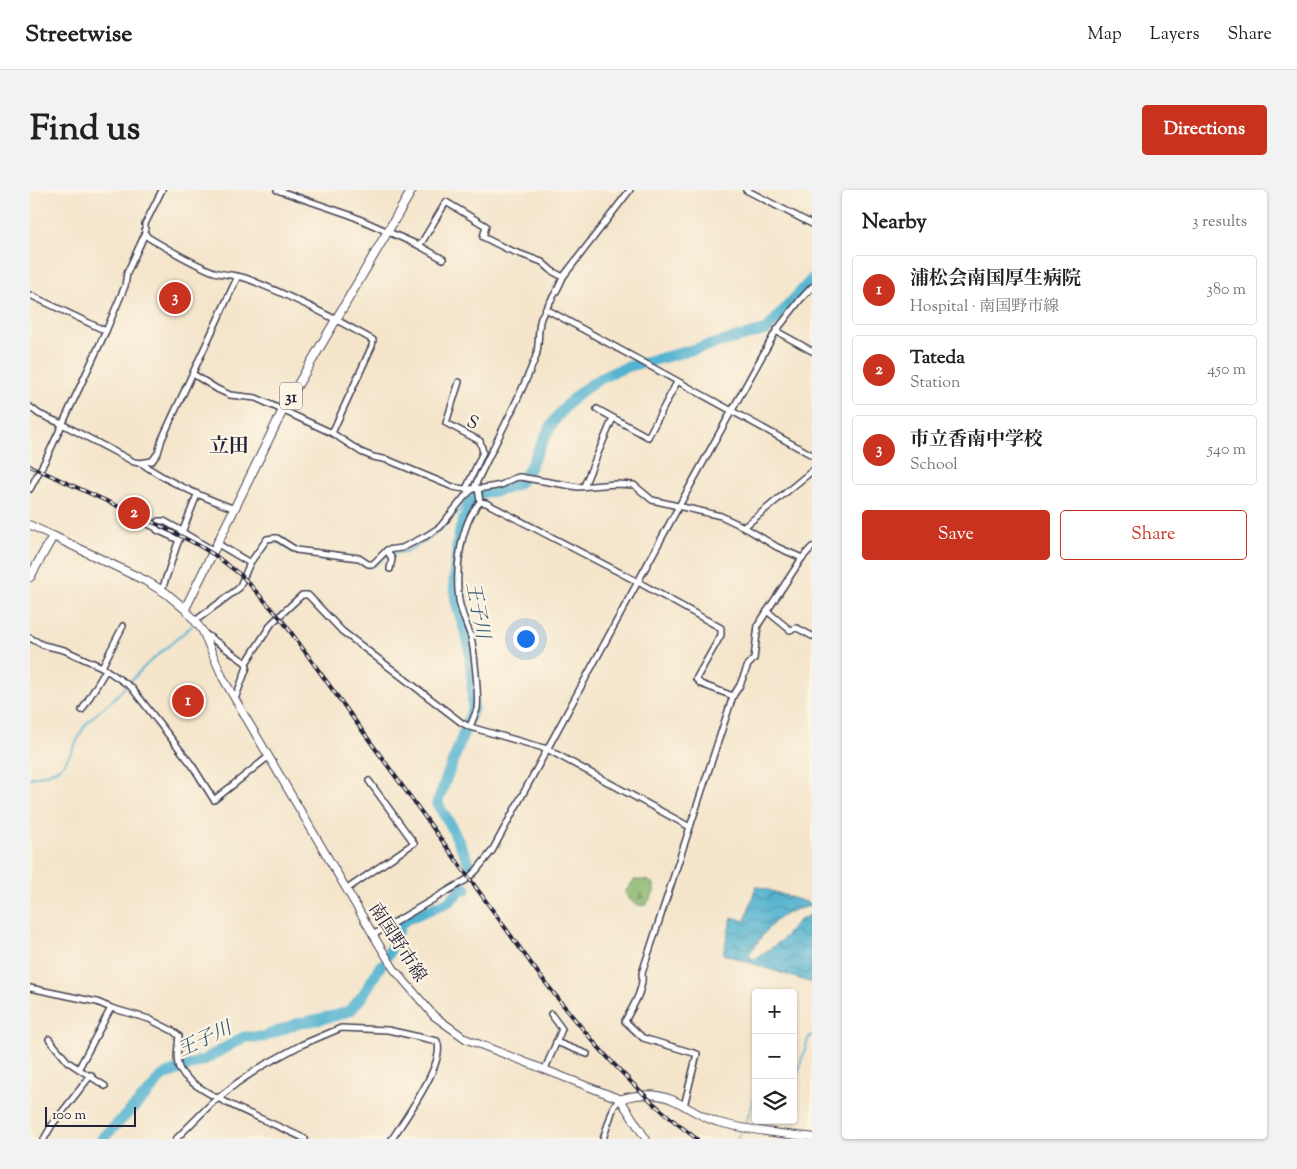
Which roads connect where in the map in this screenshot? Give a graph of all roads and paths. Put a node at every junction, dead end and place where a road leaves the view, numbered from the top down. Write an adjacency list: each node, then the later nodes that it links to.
1 (162, 190): 8 (street)
2 (277, 190): 7 (street)
3 (412, 190): 7 (main road, 31)
4 (630, 190): 11 (street)
5 (746, 190): 6 (street)
6 (812, 224)
7 (387, 232): 9 (street); 16 (main road, 31)
8 (145, 234): 12 (street); 17 (street)
9 (418, 245): 10 (street); 11 (street)
10 (443, 259)
11 (563, 277): 15 (street)
12 (237, 278): 16 (street); 20 (street)
13 (812, 287): 18 (street)
14 (30, 295): 17 (street)
15 (546, 309): 22 (street); 34 (street)
16 (336, 319): 24 (main road, 31); 29 (street)
17 (106, 330): 28 (street)
18 (776, 331): 19 (street); 26 (street)
19 (812, 351)
20 (193, 374): 24 (street); 31 (street)
21 (459, 382): 36 (street, S)
22 (677, 382): 26 (street); 27 (street)
23 (30, 407): 28 (street)
24 (283, 410): 29 (street); 40 (main road, 31)
25 (597, 410): 27 (street)
26 (732, 410): 30 (street); 39 (street)
27 (613, 418): 33 (street)
28 (62, 424): 31 (street); 35 (street)
29 (332, 433): 36 (street)
30 (812, 455)
31 (140, 463): 37 (street)
32 (812, 472): 43 (street)
33 (584, 486): 34 (street); 39 (street)
34 (476, 488): 36 (street); 38 (street); 50 (street)
35 (30, 489)
36 (466, 489)
37 (197, 495): 40 (street); 45 (street)
38 (480, 502): 55 (street); 69 (street)
39 (678, 506): 43 (street); 55 (street)
40 (234, 510): 48 (main road, 31)
41 (133, 517): 44 (street)
42 (30, 525): 46 (main road)
43 (744, 527): 51 (street)
44 (156, 528): 45 (street); 47 (street)
45 (182, 531): 47 (street); 48 (street)
46 (53, 536): 54 (main road); 56 (main road)
47 (178, 540): 56 (street)
48 (216, 547): 52 (street); 57 (main road, 31)
49 (812, 547): 51 (street)
50 (387, 550): 52 (street); 53 (street)
51 (802, 558): 58 (street)
52 (250, 563): 59 (street)
53 (390, 569)
54 (30, 577)
55 (638, 582): 66 (street); 70 (street)
56 (162, 590): 57 (main road)
57 (185, 609): 59 (main road, 南国野市線)
58 (767, 611): 62 (street); 66 (street)
59 (194, 621): 61 (main road, 南国野市線)
60 (123, 626): 65 (street)
61 (203, 633): 64 (street); 67 (main road, 南国野市線)
62 (812, 636)
63 (30, 638): 65 (street)
64 (246, 662): 67 (street); 69 (street)
65 (104, 669): 68 (street); 71 (street)
66 (733, 696): 73 (street)
67 (235, 699): 71 (main road, 南国野市線)
68 (82, 710)
69 (470, 727): 70 (street)
70 (547, 749): 73 (street); 75 (street)
71 (268, 757): 74 (main road, 南国野市線)
72 (369, 780): 74 (street)
73 (690, 826): 88 (street)
74 (347, 889): 75 (main road, 南国野市線)
75 (373, 935): 83 (main road, 南国野市線)
76 (30, 988): 77 (street)
77 (111, 1008): 82 (street); 86 (street)
78 (551, 1014): 80 (street)
79 (49, 1039): 82 (street)
80 (556, 1042): 81 (street); 83 (street)
81 (587, 1054)
82 (79, 1068): 84 (street)
83 (545, 1069): 87 (main road, 南国野市線)
84 (91, 1075): 85 (street); 90 (street)
85 (105, 1086)
86 (219, 1099): 91 (street); 92 (street); 93 (street)
87 (620, 1099): 88 (main road); 94 (street); 95 (main road)
88 (684, 1106): 89 (main road)
89 (812, 1137)
90 (44, 1139)
91 (176, 1139)
92 (305, 1139)
93 (392, 1139)
94 (603, 1139)
95 (646, 1139)

